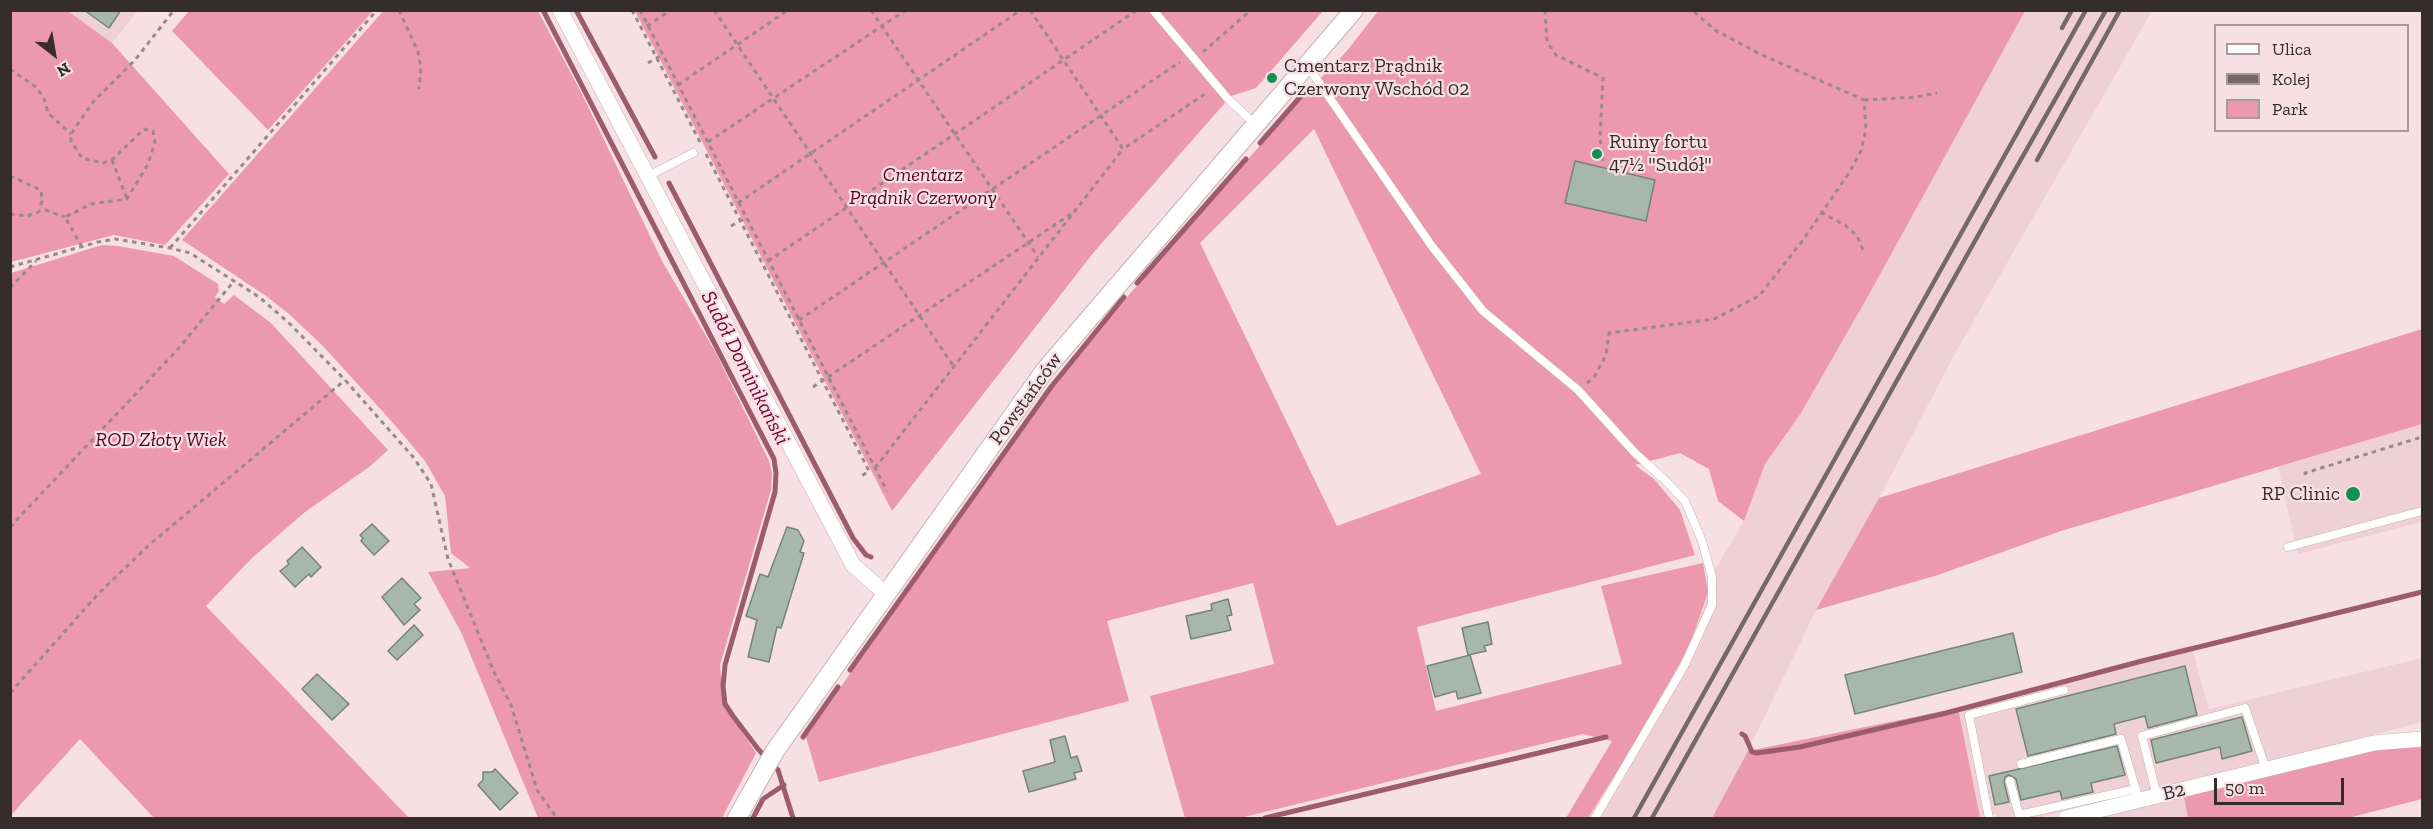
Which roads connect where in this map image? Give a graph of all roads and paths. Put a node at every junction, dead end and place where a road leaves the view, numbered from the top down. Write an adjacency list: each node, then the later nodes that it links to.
1 (174, 10): 39 (path)
2 (377, 10): 63 (path)
3 (399, 10): 33 (path)
4 (560, 10): 47 (street)
5 (632, 10): 25 (path)
6 (640, 10): 20 (path)
7 (671, 10): 20 (path)
8 (714, 10): 22 (path)
9 (788, 10): 22 (path)
10 (871, 10): 21 (path)
11 (906, 10): 21 (path)
12 (1021, 10): 30 (path)
13 (1030, 10): 26 (path)
14 (1137, 10): 26 (path)
15 (1153, 10): 24 (lane)
16 (1251, 10): 24 (path)
17 (1354, 10): 28 (street, Powstańców)
18 (1545, 10): 46 (path)
19 (1692, 10): 36 (path)
20 (647, 26): 23 (path)
21 (882, 26): 30 (path); 35 (path)
22 (737, 45): 31 (path); 35 (path)
23 (662, 55): 25 (path); 31 (path)
24 (1193, 57): 32 (lane); 37 (path)
25 (657, 58): 27 (path); 59 (path)
26 (1063, 60): 37 (path); 40 (path)
27 (648, 63)
28 (1307, 65): 38 (street, Powstańców); 79 (lane)
29 (10, 69): 39 (path)
30 (919, 81): 40 (path); 44 (path)
31 (678, 85): 41 (path)
32 (1217, 86): 38 (lane); 42 (path)
33 (419, 89)
34 (1937, 93): 36 (path)
35 (774, 99): 41 (path); 44 (path)
36 (1864, 100): 54 (path)
37 (1101, 115): 42 (path); 49 (path)
38 (1256, 125): 88 (street, Powstańców)
39 (71, 134): 45 (path)
40 (954, 134): 49 (path); 52 (path)
41 (708, 142): 51 (path)
42 (1123, 149): 55 (path)
43 (693, 153): 47 (lane)
44 (811, 153): 51 (path); 52 (path)
45 (112, 160): 50 (path); 50 (path)
46 (1603, 160)
47 (648, 176): 88 (street)
48 (10, 177): 53 (path)
49 (992, 188): 61 (path); 68 (path)
50 (126, 199): 57 (path)
51 (738, 203): 58 (path)
52 (847, 207): 67 (path); 68 (path)
53 (39, 210): 56 (path); 57 (path)
54 (1821, 212): 64 (path); 79 (path)
55 (1074, 213): 61 (path); 65 (path)
56 (10, 214)
57 (64, 217): 62 (path)
58 (746, 218): 59 (path); 67 (path)
59 (740, 221): 60 (path); 77 (path)
60 (731, 226)
61 (1028, 243): 65 (path); 72 (path)
62 (82, 246): 63 (path); 66 (path)
63 (170, 248): 70 (path)
64 (1863, 250)
65 (1038, 257): 74 (path)
66 (37, 260): 69 (path); 71 (path)
67 (768, 261): 73 (path)
68 (884, 263): 72 (path); 73 (path)
69 (10, 267)
70 (234, 281): 76 (path); 86 (path)
71 (10, 288)
72 (920, 317): 74 (path); 75 (path)
73 (799, 320): 75 (path)
74 (954, 367): 81 (path)
75 (829, 377): 77 (path); 81 (path)
76 (345, 380): 90 (path); 97 (path)
77 (823, 381): 78 (path); 83 (path)
78 (813, 387)
79 (1578, 390): 99 (lane)
80 (2422, 437): 82 (path)
81 (875, 468): 84 (path)
82 (2306, 475)
83 (860, 477)
84 (887, 491)
85 (2422, 511): 87 (lane)
86 (10, 527)
87 (2288, 547)
88 (886, 594): 98 (street, Powstańców)
89 (2064, 690): 100 (lane)
90 (10, 693)
91 (2422, 739): 93 (street, B2)
92 (2021, 764): 95 (lane)
93 (2266, 769): 96 (street, B2); 96 (lane)
94 (2010, 781): 95 (lane)
95 (2138, 795): 96 (street, B2); 101 (street, B2)
96 (2157, 796)
97 (557, 819)
98 (737, 819)
99 (1595, 819)
100 (1989, 819)
101 (2066, 819)

